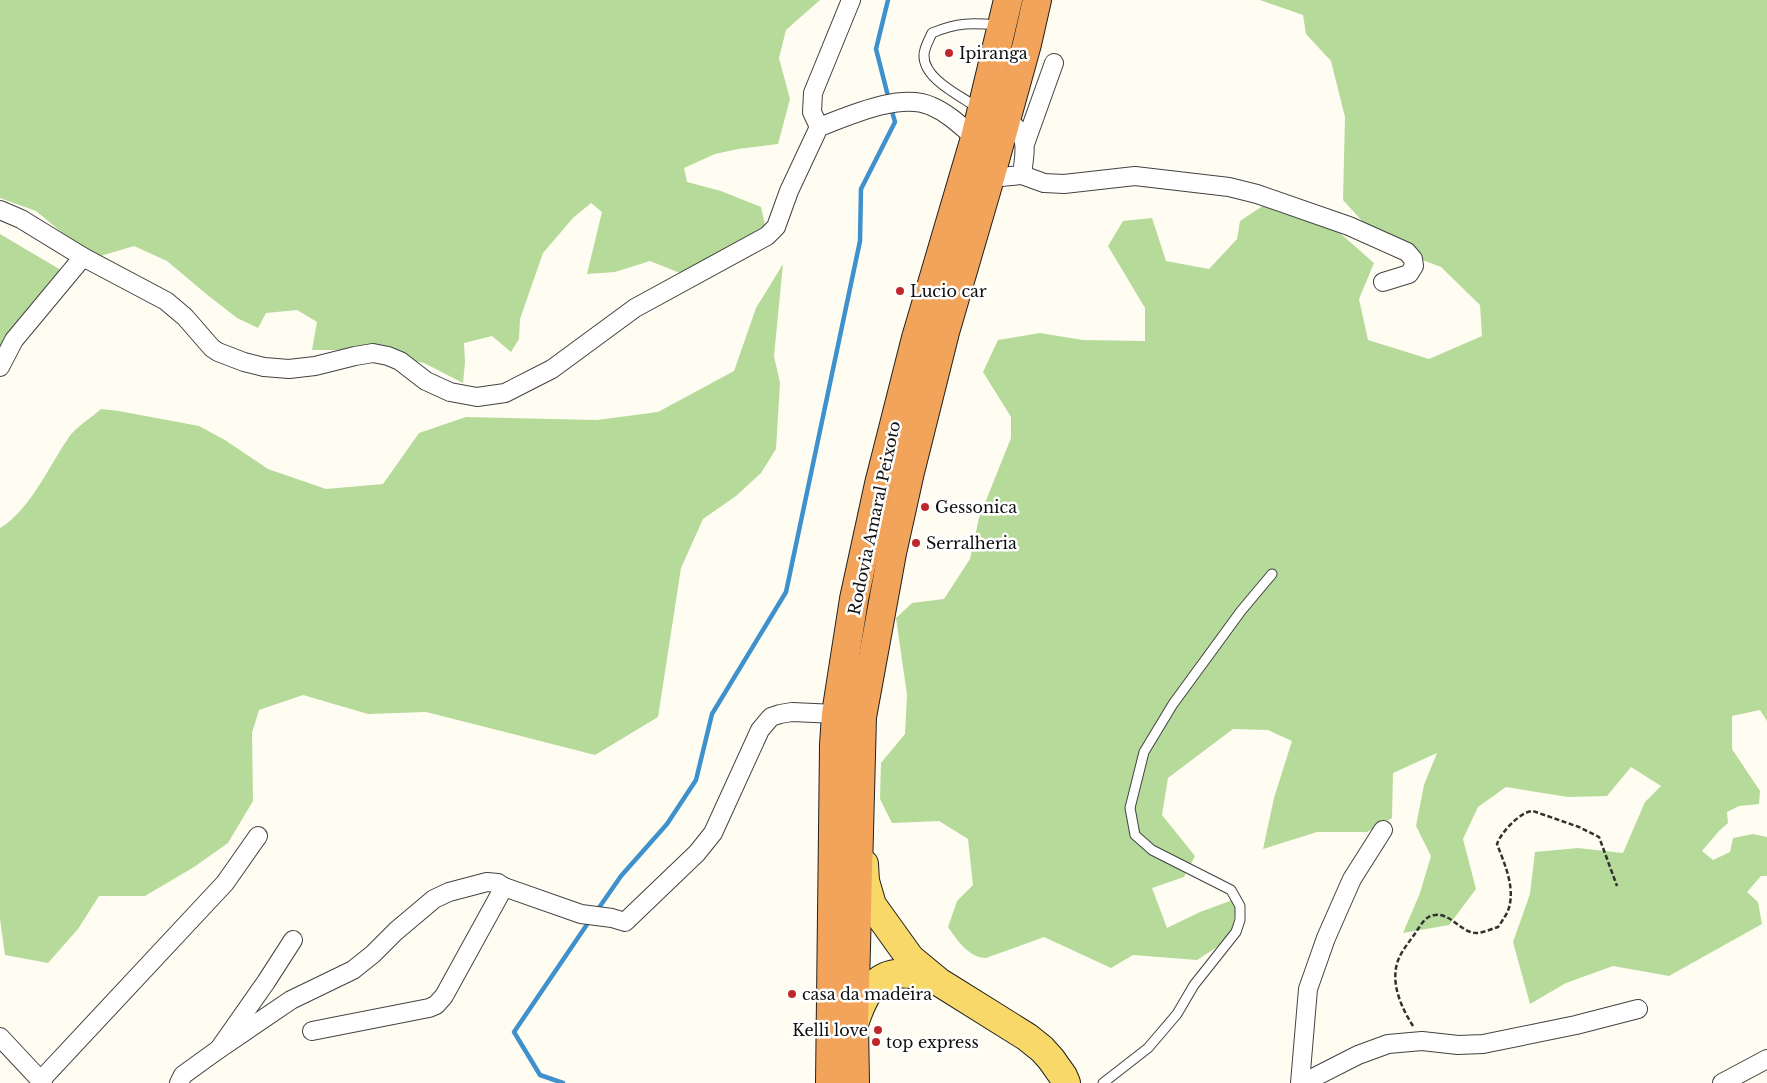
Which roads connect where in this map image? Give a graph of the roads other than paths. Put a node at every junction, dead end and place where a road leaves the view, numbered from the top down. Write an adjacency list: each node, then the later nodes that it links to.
1 (851, 0): 6 (street)
2 (1037, 0): 5 (highway, Rodovia Amaral Peixoto)
3 (1005, 13): 5 (highway, Rodovia Amaral Peixoto); 5 (lane)
4 (1054, 63): 8 (street)
5 (994, 115): 7 (highway, Rodovia Amaral Peixoto); 8 (street); 10 (highway, Rodovia Amaral Peixoto)
6 (819, 127): 7 (street); 12 (street)
7 (975, 138): 16 (highway, Rodovia Amaral Peixoto)
8 (1025, 144): 9 (street)
9 (1022, 176): 10 (street); 13 (street)
10 (990, 178): 17 (highway, Rodovia Amaral Peixoto)
11 (0, 210): 12 (street)
12 (83, 257): 14 (street)
13 (1383, 282)
14 (0, 367)
15 (1272, 574): 34 (lane)
16 (836, 714): 20 (street); 31 (highway, Rodovia Amaral Peixoto)
17 (859, 795): 22 (main road); 24 (highway, Rodovia Amaral Peixoto)
18 (1383, 830): 35 (street)
19 (258, 836): 29 (street)
20 (504, 887): 25 (street); 27 (street)
21 (293, 940): 27 (street)
22 (939, 982): 24 (main road); 33 (main road)
23 (1638, 1010): 35 (street)
24 (854, 1024): 32 (highway, Rodovia Amaral Peixoto)
25 (312, 1031)
26 (0, 1037): 29 (street)
27 (219, 1049): 30 (street)
28 (1767, 1059): 36 (street)
29 (42, 1082)
30 (178, 1083)
31 (830, 1083)
32 (855, 1083)
33 (1066, 1083)
34 (1103, 1083)
35 (1301, 1083)
36 (1722, 1083)

